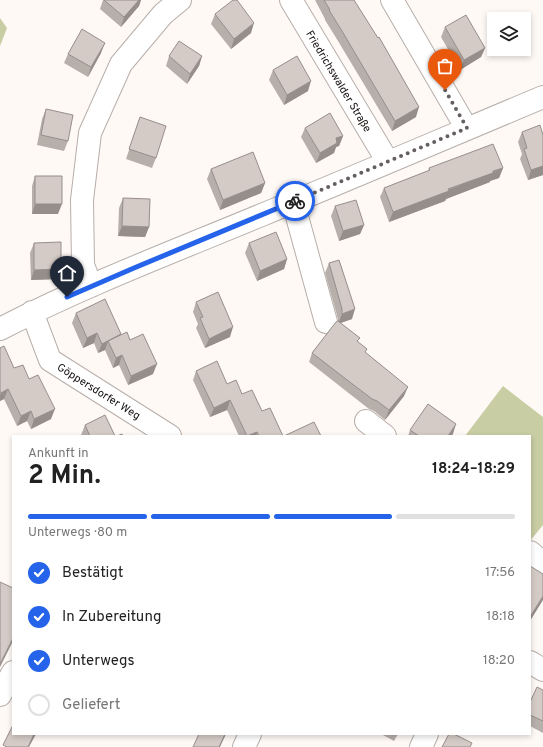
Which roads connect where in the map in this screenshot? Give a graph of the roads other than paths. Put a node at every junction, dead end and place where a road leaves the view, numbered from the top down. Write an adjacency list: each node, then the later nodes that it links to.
1 (180, 0): 8 (street)
2 (291, 0): 6 (street, Friedrichswalder Straße)
3 (392, 0): 5 (street)
4 (543, 97): 5 (street)
5 (467, 128): 6 (street)
6 (388, 162): 7 (street)
7 (293, 202): 8 (street); 10 (street)
8 (91, 286): 9 (street)
9 (32, 312): 11 (street); 13 (street, Göppersdorfer Weg)
10 (326, 322)
11 (0, 329)
12 (366, 421): 14 (street)
13 (168, 435)
14 (384, 435)
15 (531, 553): 16 (street)
16 (543, 562)
17 (531, 663): 18 (street)
18 (543, 670)
19 (12, 674): 20 (street)
20 (0, 695)
21 (250, 735): 23 (street)
22 (427, 735): 24 (street)
23 (244, 747)
24 (421, 747)

